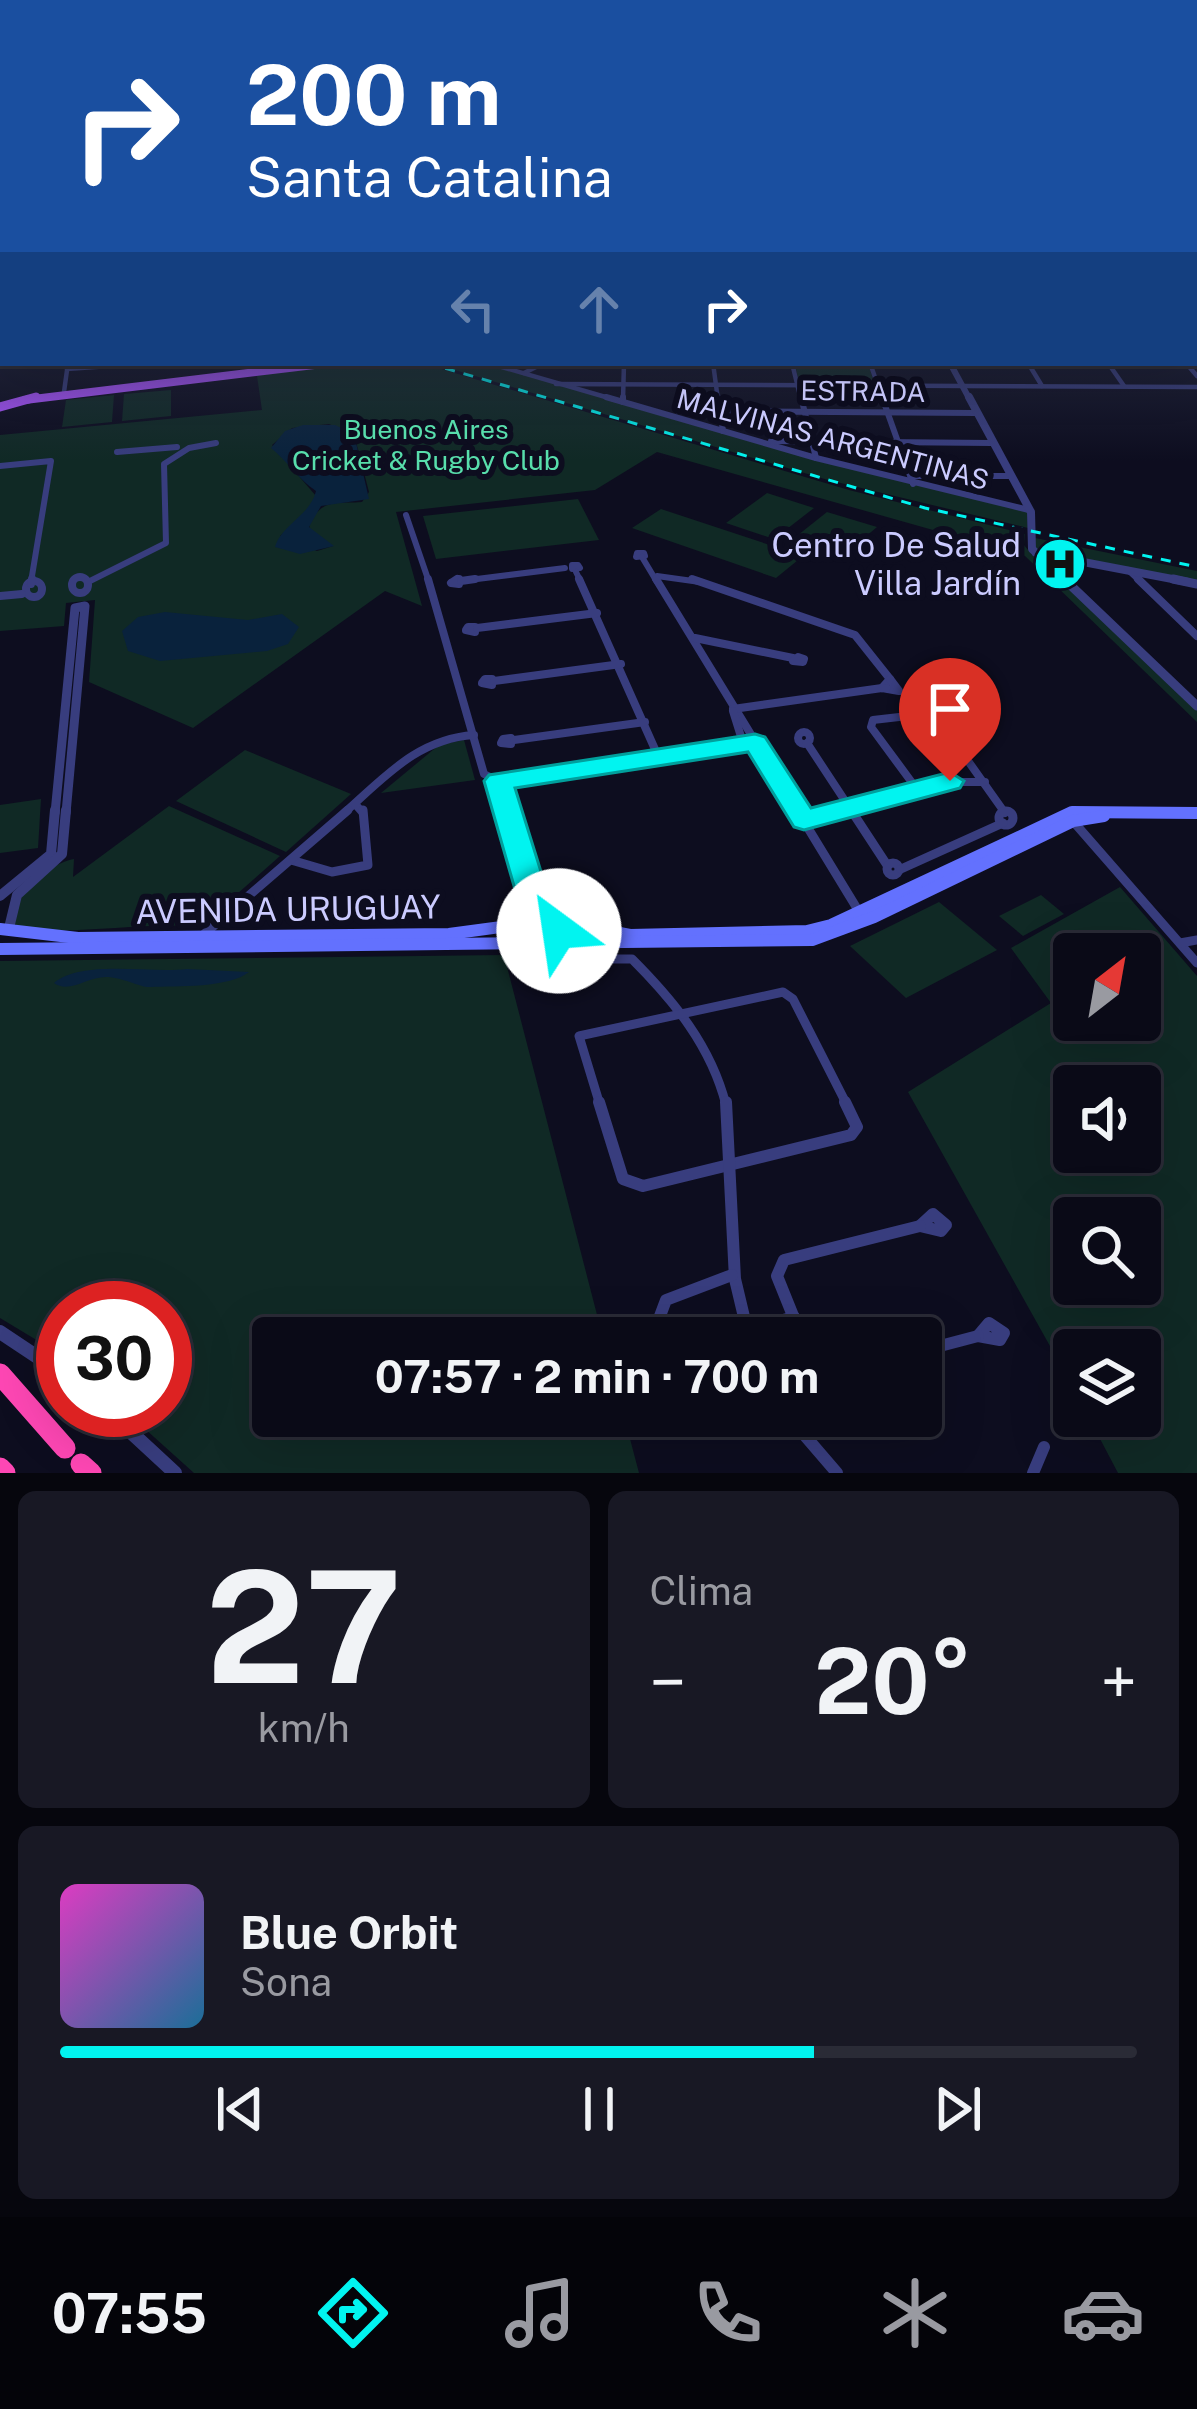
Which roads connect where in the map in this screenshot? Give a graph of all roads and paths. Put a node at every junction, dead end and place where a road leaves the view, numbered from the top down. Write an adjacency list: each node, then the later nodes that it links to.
1 (67, 366): 27 (street)
2 (151, 366): 17 (street)
3 (258, 366): 15 (street)
4 (295, 366): 15 (main road)
5 (304, 366): 15 (main road)
6 (497, 366): 16 (street, MALVINAS ARGENTINAS)
7 (538, 366): 16 (street)
8 (624, 366): 18 (street)
9 (713, 366): 20 (street)
10 (793, 366): 21 (street)
11 (872, 366): 22 (street)
12 (952, 366): 23 (street)
13 (1030, 366): 24 (street)
14 (1110, 366): 25 (street)
15 (267, 370): 17 (main road)
16 (522, 374): 19 (street, MALVINAS ARGENTINAS)
17 (152, 382): 27 (main road)
18 (624, 383): 19 (street); 20 (street); 29 (street)
19 (556, 384): 29 (street, MALVINAS ARGENTINAS)
20 (716, 384): 21 (street); 32 (street)
21 (797, 384): 22 (street); 33 (street)
22 (878, 385): 23 (street); 34 (street)
23 (962, 386): 24 (street); 35 (street)
24 (1042, 386): 25 (street)
25 (1125, 387): 26 (street)
26 (1197, 387)
27 (64, 390): 28 (main road); 30 (main road)
28 (0, 396)
29 (622, 402): 36 (street, MALVINAS ARGENTINAS)
30 (0, 407)
31 (678, 411): 32 (street, ESTRADA)
32 (718, 411): 33 (street, ESTRADA); 36 (street)
33 (804, 412): 34 (street, ESTRADA); 39 (street)
34 (890, 413): 35 (street, ESTRADA); 40 (street)
35 (976, 413): 41 (street)
36 (722, 431): 38 (street, MALVINAS ARGENTINAS)
37 (216, 442): 42 (street)
38 (760, 442): 39 (street); 44 (street, MALVINAS ARGENTINAS)
39 (811, 442): 40 (street); 44 (street)
40 (900, 443): 41 (street); 47 (street)
41 (992, 443): 46 (street)
42 (179, 446): 43 (street); 55 (street)
43 (117, 452)
44 (816, 458): 47 (street, MALVINAS ARGENTINAS)
45 (0, 466): 56 (street)
46 (1009, 476): 47 (street); 48 (street)
47 (912, 480): 48 (street, MALVINAS ARGENTINAS)
48 (1030, 513): 50 (street)
49 (406, 515): 74 (street)
50 (1036, 553): 52 (street); 71 (street)
51 (642, 557): 53 (street)
52 (1128, 570): 57 (street); 66 (street)
53 (657, 576): 67 (street); 72 (street)
54 (461, 580): 64 (street)
55 (90, 581): 58 (street); 60 (street)
56 (31, 584): 59 (street); 61 (street)
57 (1197, 584)
58 (70, 586): 59 (street); 60 (street)
59 (43, 589): 61 (street)
60 (84, 590): 63 (street)
61 (24, 594): 62 (street)
62 (0, 596)
63 (80, 607): 92 (street); 96 (street)
64 (597, 613): 65 (street); 69 (street)
65 (477, 628)
66 (1197, 636)
67 (694, 638): 68 (street); 72 (street)
68 (793, 658)
69 (621, 664): 70 (street); 73 (street)
70 (494, 681)
71 (1197, 706)
72 (733, 709): 77 (street); 78 (street)
73 (645, 722): 75 (street); 76 (street)
74 (474, 735): 82 (street); 85 (street)
75 (649, 737): 80 (street); 81 (street)
76 (514, 740)
77 (742, 743): 78 (street); 80 (street)
78 (755, 743): 88 (street)
79 (808, 743): 86 (street)
80 (658, 756): 81 (street)
81 (645, 758): 82 (street)
82 (499, 781): 91 (street)
83 (986, 782): 84 (street); 84 (street); 86 (street)
84 (916, 788): 86 (street)
85 (355, 804): 90 (street); 90 (street)
86 (848, 808): 88 (street)
87 (1197, 816): 89 (main road, AVENIDA URUGUAY)
88 (802, 817): 93 (street)
89 (1070, 818): 93 (main road, AVENIDA URUGUAY); 99 (street)
90 (290, 860): 97 (street)
91 (532, 893): 94 (street); 95 (street)
92 (0, 896)
93 (862, 916): 94 (main road, AVENIDA URUGUAY); 100 (main road, AVENIDA URUGUAY)
94 (552, 920): 95 (main road, AVENIDA URUGUAY); 100 (street)
95 (530, 922): 97 (main road, AVENIDA URUGUAY); 100 (street)
96 (4, 928): 97 (main road, AVENIDA URUGUAY); 101 (main road)
97 (201, 937)
98 (1197, 940): 99 (street)
99 (1180, 943): 103 (street)
100 (541, 944): 101 (main road, AVENIDA URUGUAY)
101 (0, 948)
102 (511, 959): 104 (street)
103 (1197, 963)
104 (679, 1012): 105 (street); 105 (street); 105 (street)
105 (729, 1165): 107 (street)
106 (920, 1226): 110 (street)
107 (732, 1275): 108 (street); 109 (street)
108 (660, 1317)
109 (743, 1317)
110 (794, 1317)
111 (0, 1332): 114 (street)
112 (979, 1336): 113 (street)
113 (942, 1346)
114 (36, 1356)
115 (0, 1374): 119 (highway)
116 (136, 1437): 120 (street)
117 (806, 1437): 121 (street)
118 (1044, 1447): 122 (street)
119 (79, 1461)
120 (175, 1473)
121 (837, 1473)
122 (1033, 1473)

